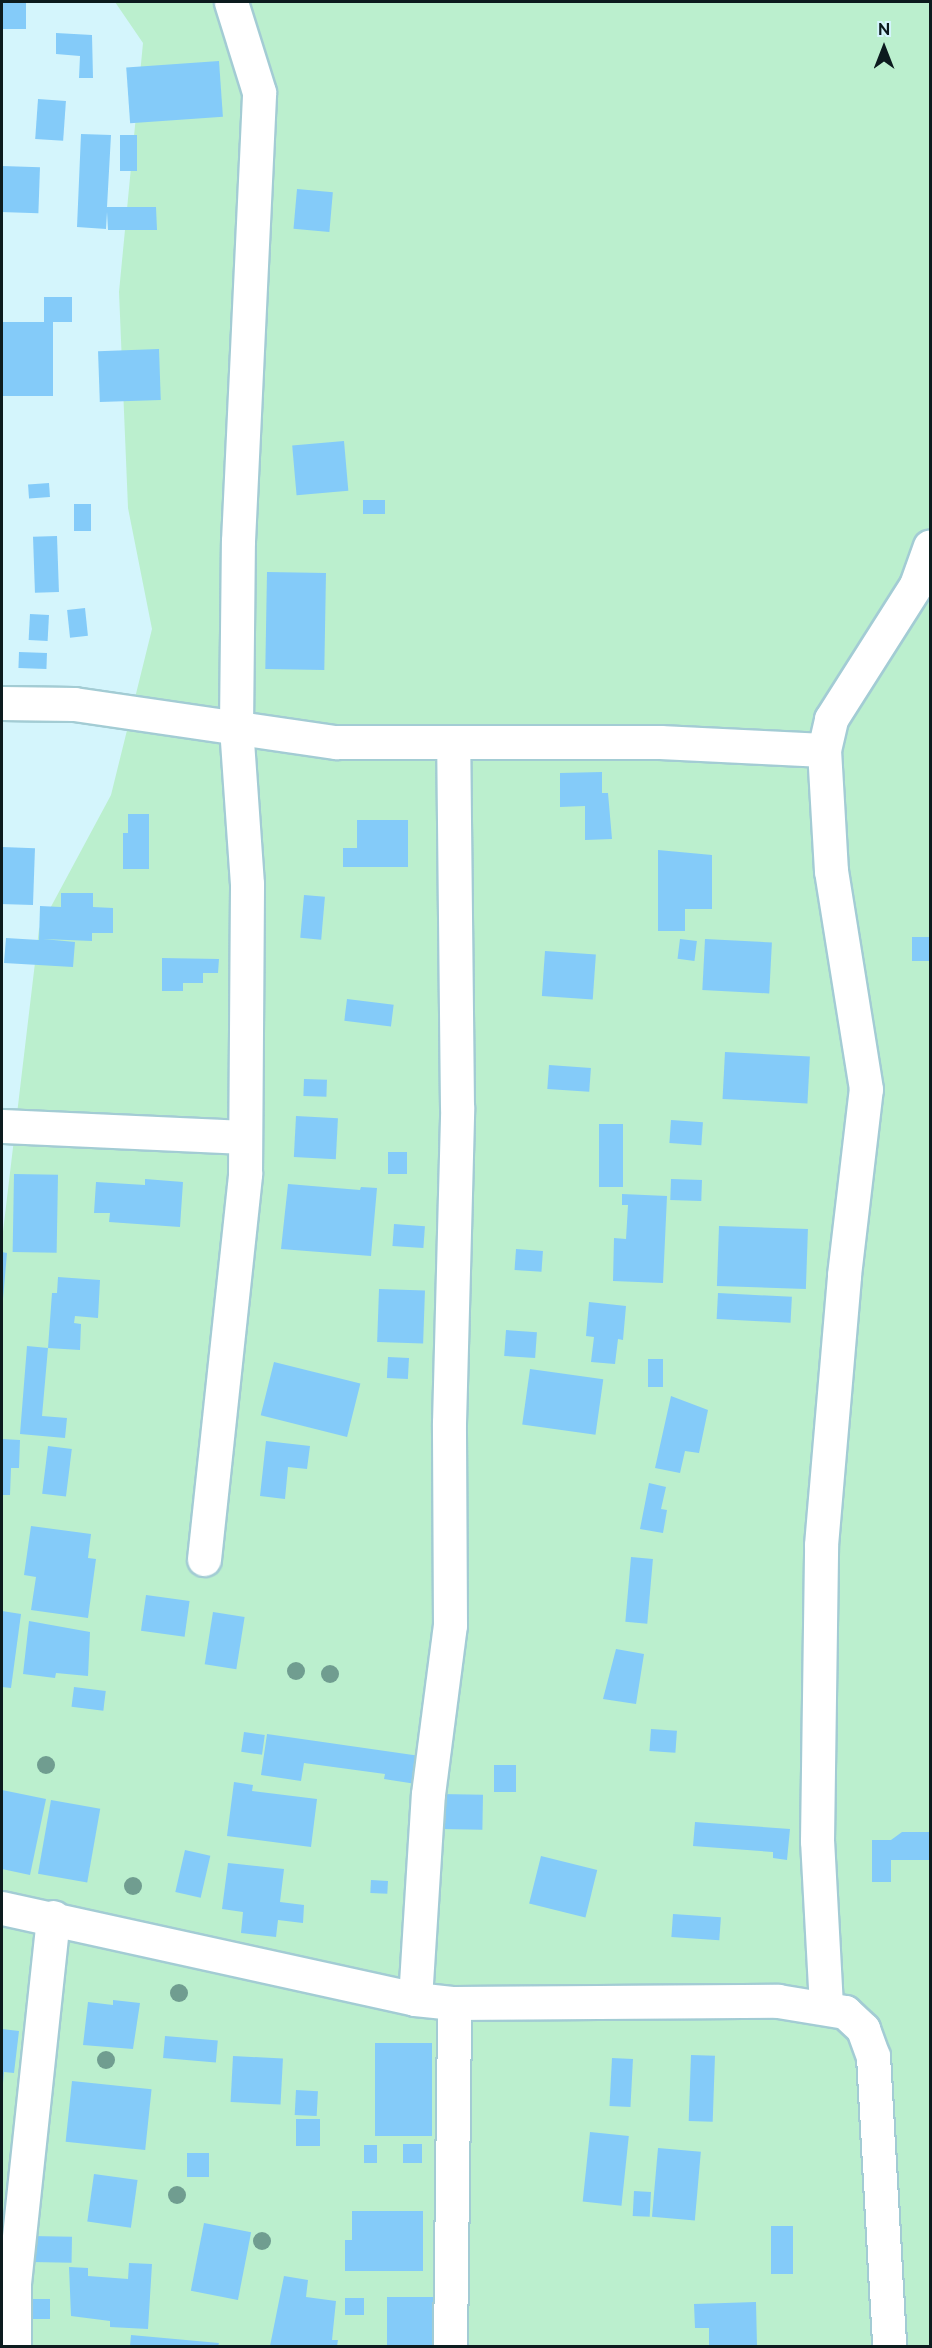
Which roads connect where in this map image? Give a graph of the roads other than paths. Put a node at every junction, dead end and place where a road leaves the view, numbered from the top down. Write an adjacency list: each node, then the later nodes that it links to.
1 (231, 2): 4 (street)
2 (930, 546): 6 (street)
3 (2, 703): 4 (street)
4 (236, 727): 5 (street); 8 (street)
5 (453, 742): 6 (street); 12 (street)
6 (824, 750): 14 (street)
7 (2, 1126): 8 (street)
8 (245, 1137): 9 (street)
9 (204, 1559)
10 (2, 1908): 11 (street)
11 (53, 1917): 12 (street); 15 (street)
12 (415, 1999): 13 (street)
13 (454, 2003): 14 (street); 17 (street)
14 (826, 2006): 18 (street)
15 (8, 2283): 16 (street)
16 (14, 2346)
17 (450, 2346)
18 (889, 2346)

